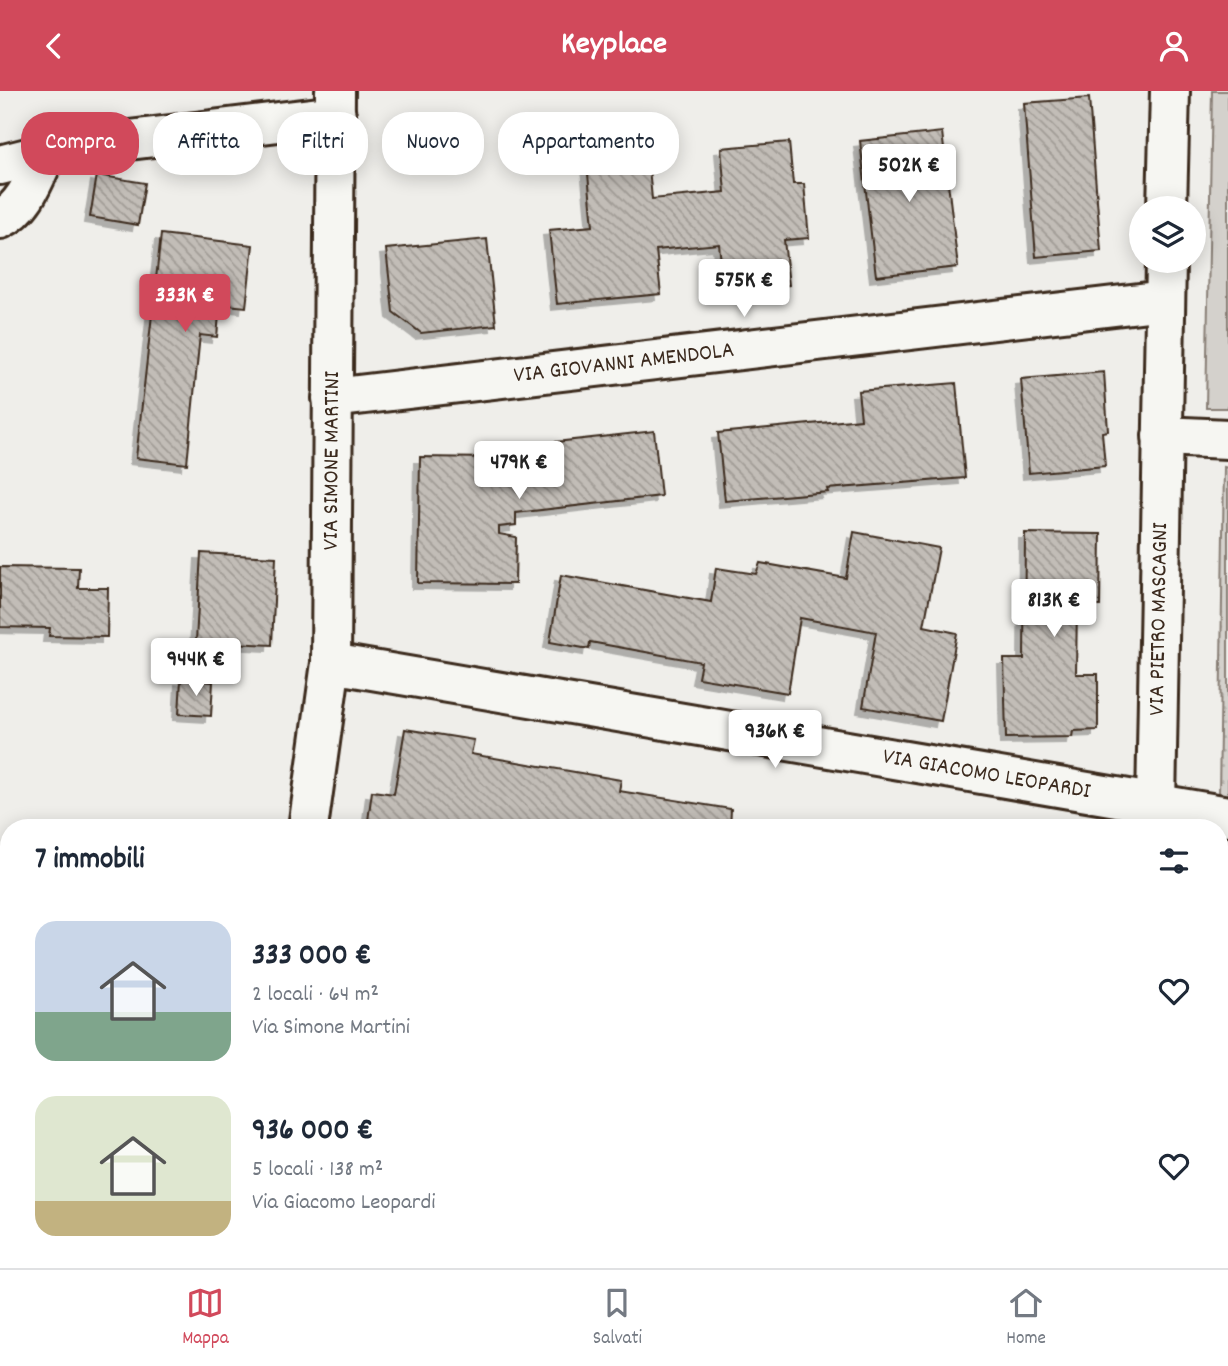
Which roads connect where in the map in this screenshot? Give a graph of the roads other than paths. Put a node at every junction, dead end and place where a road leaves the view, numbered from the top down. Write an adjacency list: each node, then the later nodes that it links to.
1 (1170, 91): 7 (street)
2 (336, 103): 3 (street); 11 (street, VIA SIMONE MARTINI)
3 (139, 136)
4 (21, 160): 5 (street)
5 (0, 165)
6 (36, 175): 8 (street)
7 (1167, 196)
8 (0, 219)
9 (1166, 273): 10 (street, VIA PIETRO MASCAGNI)
10 (1165, 300): 11 (street, VIA GIOVANNI AMENDOLA); 12 (street, VIA PIETRO MASCAGNI)
11 (332, 398): 14 (street, VIA SIMONE MARTINI)
12 (1162, 436): 13 (street); 15 (street, VIA PIETRO MASCAGNI)
13 (1228, 439)
14 (331, 663): 15 (street, VIA GIACOMO LEOPARDI); 17 (street, VIA SIMONE MARTINI)
15 (1156, 804): 16 (street, VIA GIACOMO LEOPARDI)
16 (1228, 816)
17 (309, 819)

